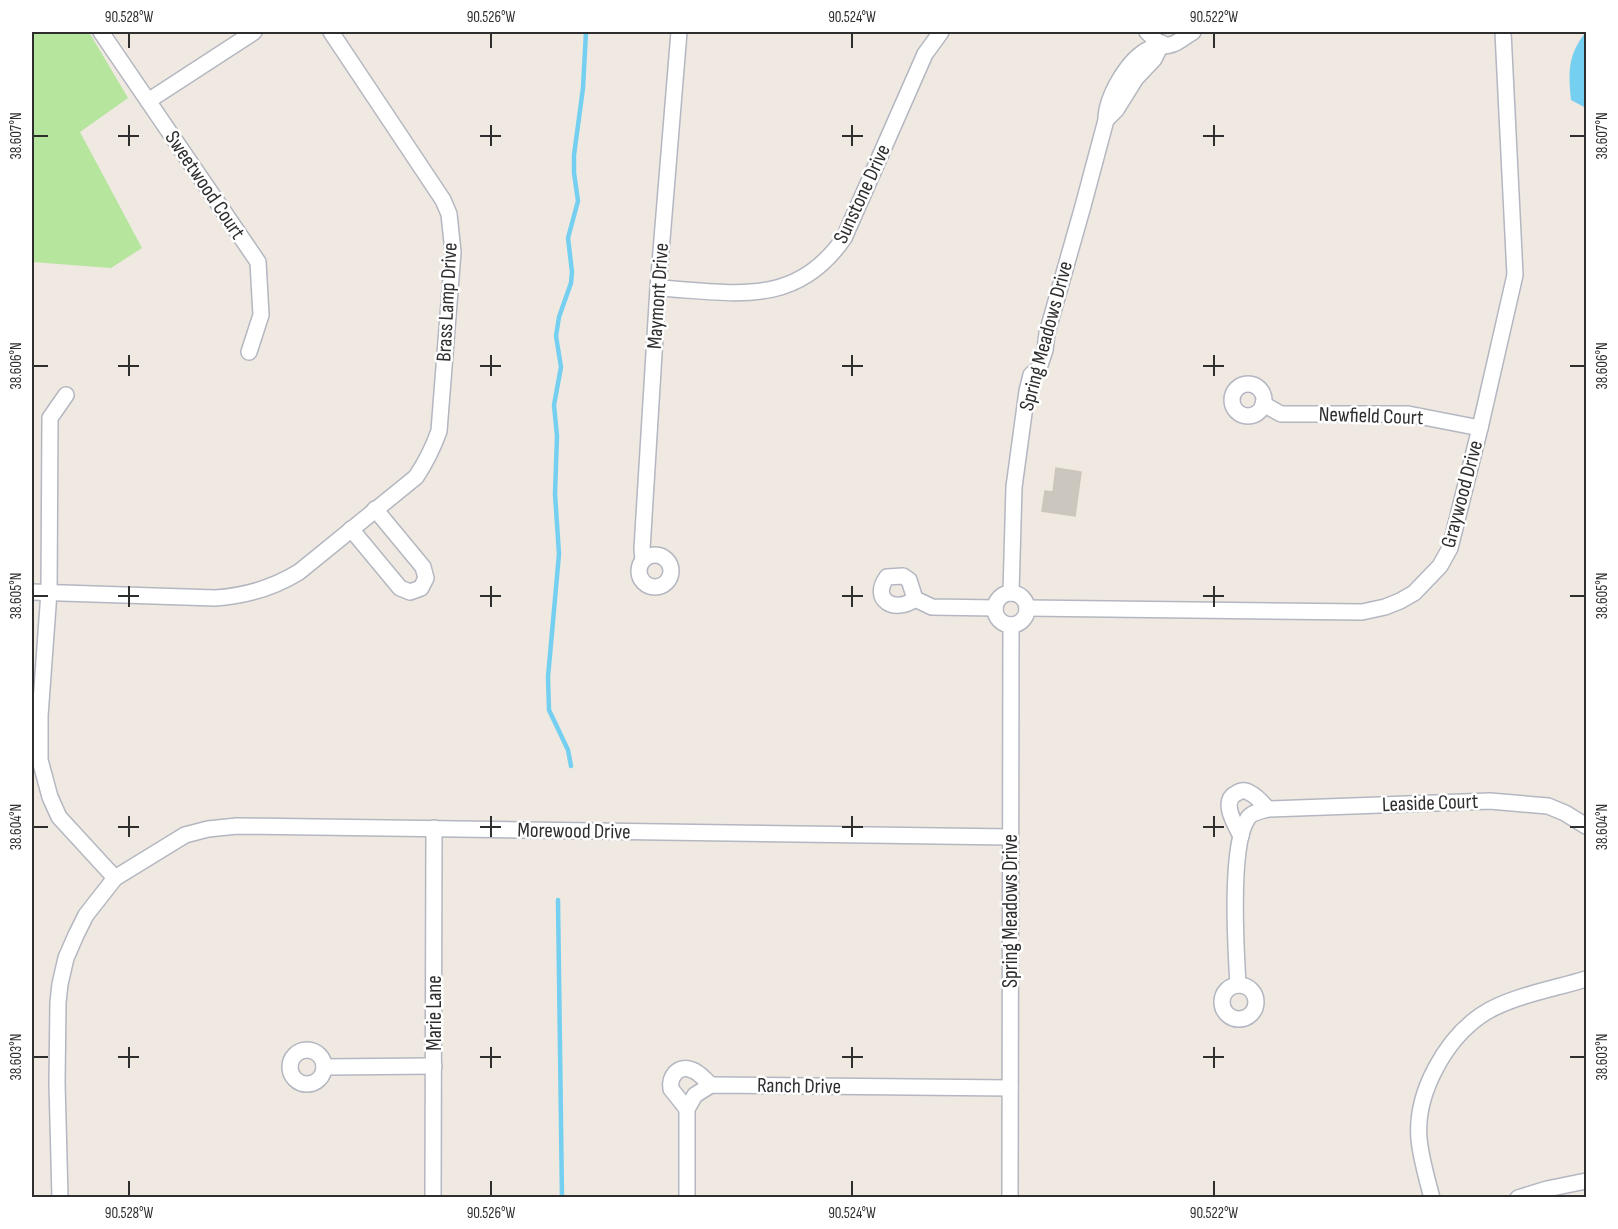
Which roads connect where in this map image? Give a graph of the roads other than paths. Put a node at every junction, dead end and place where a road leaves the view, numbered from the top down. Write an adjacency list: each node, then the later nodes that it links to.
1 (101, 32): 11 (street, Sweetwood Court)
2 (254, 32): 11 (street)
3 (331, 32): 17 (street, Brass Lamp Drive)
4 (680, 32): 12 (street, Maymont Drive)
5 (941, 32): 12 (street, Sunstone Drive)
6 (1147, 32): 10 (street)
7 (1175, 32): 10 (street, Spring Meadows Drive)
8 (1193, 32): 10 (street)
9 (1503, 32): 16 (street, Graywood Drive)
10 (1161, 45): 22 (street, Spring Meadows Drive)
11 (148, 101): 13 (street, Sweetwood Court)
12 (658, 288): 19 (street, Maymont Drive)
13 (249, 352)
14 (66, 395): 21 (street)
15 (1263, 404): 16 (street, Newfield Court)
16 (1480, 428): 25 (street, Graywood Drive)
17 (375, 509): 18 (street, Brass Lamp Drive); 18 (street)
18 (351, 529): 21 (street, Brass Lamp Drive)
19 (644, 560)
20 (32, 592): 21 (street, Brass Lamp Drive)
21 (49, 592): 32 (street)
22 (1011, 593): 24 (street); 25 (street)
23 (915, 599): 24 (street)
24 (995, 608): 26 (street)
25 (1027, 608): 26 (street)
26 (1011, 625): 31 (street, Spring Meadows Drive)
27 (1268, 809): 28 (street, Leaside Court); 30 (street); 30 (street)
28 (1587, 826)
29 (434, 828): 31 (street, Morewood Drive); 32 (street, Morewood Drive); 35 (street, Marie Lane)
30 (1240, 836): 34 (street)
31 (1010, 837): 38 (street, Spring Meadows Drive)
32 (115, 878): 41 (street, Morewood Drive)
33 (1587, 980): 45 (street)
34 (1238, 985)
35 (434, 1066): 36 (street); 42 (street, Marie Lane)
36 (324, 1067)
37 (711, 1085): 38 (street, Ranch Drive); 39 (street); 39 (street)
38 (1010, 1088): 44 (street, Spring Meadows Drive)
39 (687, 1109): 43 (street)
40 (1587, 1181): 46 (street)
41 (60, 1197)
42 (434, 1197)
43 (687, 1197)
44 (1010, 1197)
45 (1432, 1197)
46 (1518, 1197)

